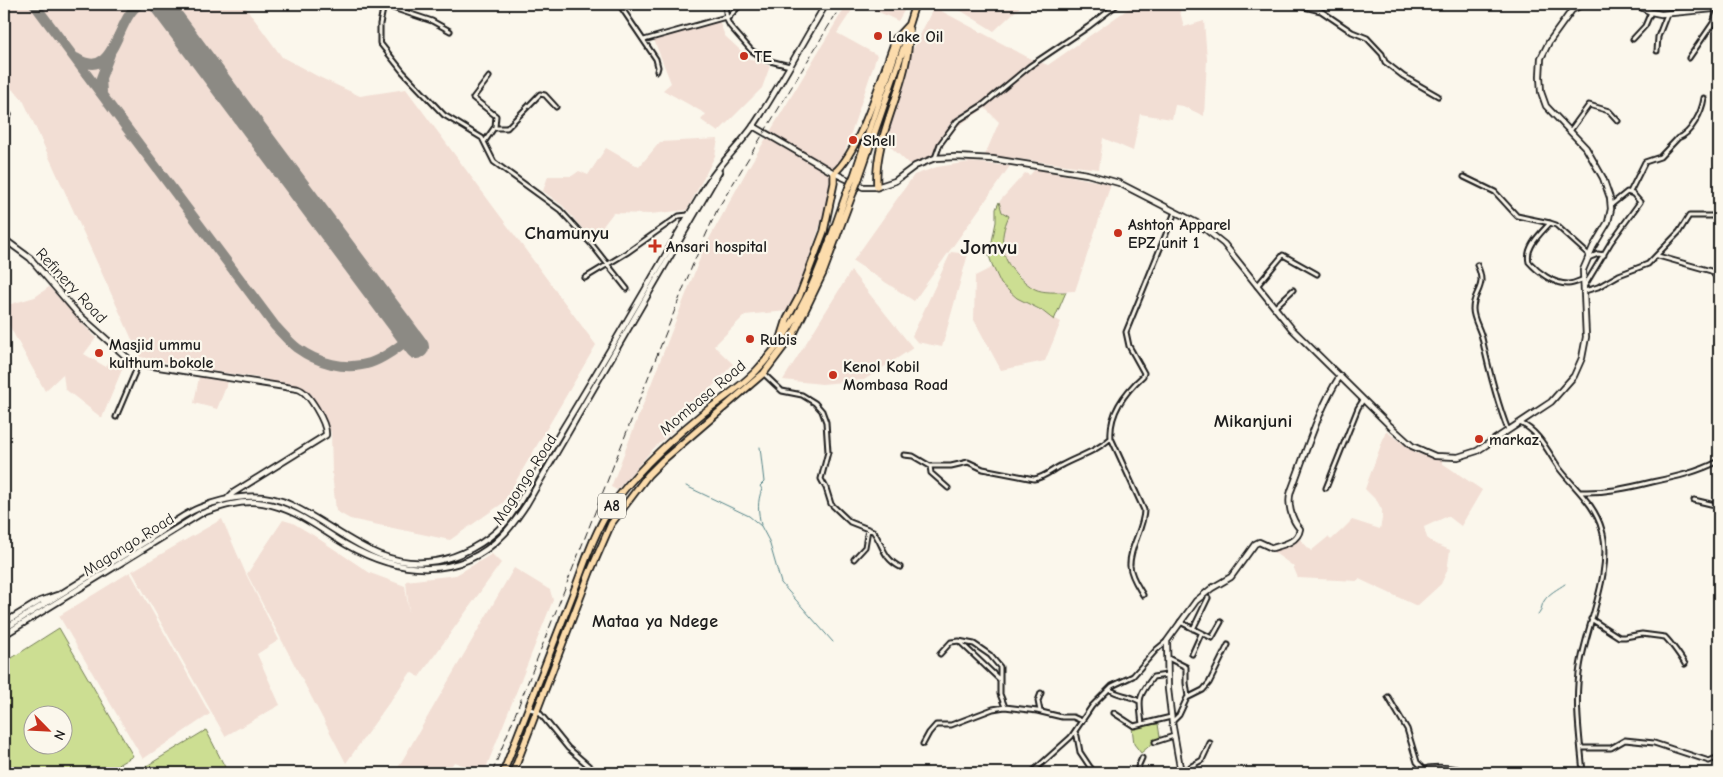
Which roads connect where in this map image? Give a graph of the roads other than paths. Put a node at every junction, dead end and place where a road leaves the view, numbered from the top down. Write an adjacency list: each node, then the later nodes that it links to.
1 (384, 4): 16 (street); 33 (street)
2 (619, 4): 17 (street)
3 (725, 4): 14 (street)
4 (741, 4): 14 (street)
5 (826, 4): 21 (main road, Magongo Road)
6 (915, 4): 15 (highway, Mombasa Road)
7 (1118, 4): 34 (street)
8 (1292, 4): 24 (street)
9 (1583, 4): 32 (main road)
10 (1634, 4): 12 (main road)
11 (1719, 7): 13 (main road); 20 (street)
12 (1651, 12): 13 (main road); 18 (street)
13 (1667, 14): 19 (street)
14 (726, 18): 17 (street); 21 (street)
15 (908, 25): 36 (highway); 38 (highway); 46 (highway, Mombasa Road, bridge)
16 (450, 31)
17 (644, 40): 22 (street)
18 (1633, 40)
19 (1657, 51)
20 (1689, 58)
21 (790, 66): 30 (main road, Magongo Road)
22 (657, 71)
23 (489, 77): 31 (street)
24 (1438, 96)
25 (1704, 98): 39 (street)
26 (556, 107): 31 (street)
27 (9, 115): 28 (street)
28 (4, 121)
29 (1618, 121): 32 (street)
30 (753, 126): 35 (main road, Magongo Road); 36 (main road)
31 (495, 127): 33 (street)
32 (1570, 131): 40 (main road)
33 (485, 142): 50 (street)
34 (935, 158): 38 (main road); 41 (main road)
35 (726, 160): 42 (main road, Magongo Road); 79 (main road, Magongo Road)
36 (834, 173): 38 (main road); 61 (highway)
37 (1464, 177): 44 (street)
38 (877, 187)
39 (1630, 192): 40 (street); 47 (street)
40 (1611, 205): 49 (main road)
41 (1175, 211): 56 (main road); 69 (street)
42 (689, 215): 50 (street); 78 (main road, Magongo Road)
43 (1719, 216): 48 (street)
44 (1550, 223): 49 (street); 54 (street)
45 (4, 239): 62 (main road, Refinery Road)
46 (830, 247): 61 (highway, Mombasa Road / A8); 63 (highway, Mombasa Road / A8)
47 (1604, 255): 49 (street); 58 (street)
48 (1658, 256): 55 (street); 58 (street)
49 (1588, 257): 54 (main road)
50 (608, 265): 53 (street); 57 (street)
51 (1478, 265): 68 (street)
52 (1317, 274): 56 (street)
53 (585, 278)
54 (1584, 279): 58 (main road)
55 (1719, 280)
56 (1257, 286): 60 (main road)
57 (627, 289)
58 (1585, 289): 67 (main road)
59 (1293, 290): 60 (street)
60 (1275, 307): 64 (main road)
61 (780, 342): 110 (highway, Mombasa Road / A8)
62 (139, 364): 66 (street); 76 (main road, Refinery Road)
63 (764, 374): 81 (street); 111 (highway, Mombasa Road / A8)
64 (1340, 376): 65 (main road); 88 (main road)
65 (1364, 399): 68 (main road); 74 (street)
66 (116, 417)
67 (1520, 423): 68 (main road); 75 (street)
68 (1508, 430)
69 (1111, 438): 72 (street); 85 (street)
70 (904, 455): 72 (street)
71 (1719, 461): 75 (street)
72 (930, 466): 73 (street)
73 (948, 488)
74 (1326, 488)
75 (1580, 492): 87 (street)
76 (227, 499): 78 (main road, Magongo Road); 84 (main road, Magongo Road)
77 (1694, 500): 80 (street)
78 (520, 501): 79 (main road)
79 (526, 505): 94 (main road, Magongo Road)
80 (1719, 506)
81 (868, 529): 82 (street); 83 (street)
82 (854, 559)
83 (900, 567)
84 (62, 594): 90 (main road); 91 (main road, Magongo Road)
85 (1143, 595)
86 (1208, 598): 92 (street)
87 (1591, 618): 101 (street); 122 (street)
88 (1180, 622): 92 (street); 96 (main road)
89 (1221, 622): 93 (street)
90 (4, 623)
91 (4, 629)
92 (1193, 629): 93 (street)
93 (1201, 634): 99 (street)
94 (4, 635)
95 (959, 641): 98 (street); 103 (street); 103 (street)
96 (1167, 641): 100 (main road); 104 (street)
97 (1228, 645): 106 (street)
98 (940, 654)
99 (1192, 654)
100 (1168, 658): 102 (main road); 106 (street)
101 (1685, 664)
102 (1168, 675): 108 (street); 114 (main road)
103 (1000, 679): 109 (street)
104 (1109, 690): 108 (street); 115 (street)
105 (1041, 693): 112 (street)
106 (1188, 697): 114 (street)
107 (1388, 697): 126 (street)
108 (1139, 701): 116 (street)
109 (1005, 708): 112 (street); 121 (street)
110 (528, 709): 111 (street); 127 (highway, Mombasa Road / A8)
111 (538, 711): 128 (highway, Mombasa Road / A8); 129 (street)
112 (1040, 712): 115 (street)
113 (1114, 714): 116 (street)
114 (1172, 719): 116 (street); 118 (main road)
115 (1082, 721): 117 (street)
116 (1142, 724)
117 (1075, 732): 125 (street); 130 (street)
118 (1174, 736): 119 (street); 134 (main road)
119 (1155, 742)
120 (1210, 743): 134 (street)
121 (923, 744)
122 (1581, 748): 123 (street); 136 (street)
123 (1719, 757)
124 (1142, 758): 133 (street)
125 (1092, 768): 131 (street); 132 (street)
126 (1426, 772): 135 (street)
127 (503, 773)
128 (513, 773)
129 (597, 773)
130 (1032, 773)
131 (1085, 773)
132 (1094, 773)
133 (1141, 773)
134 (1181, 773)
135 (1472, 773)
136 (1583, 773)

